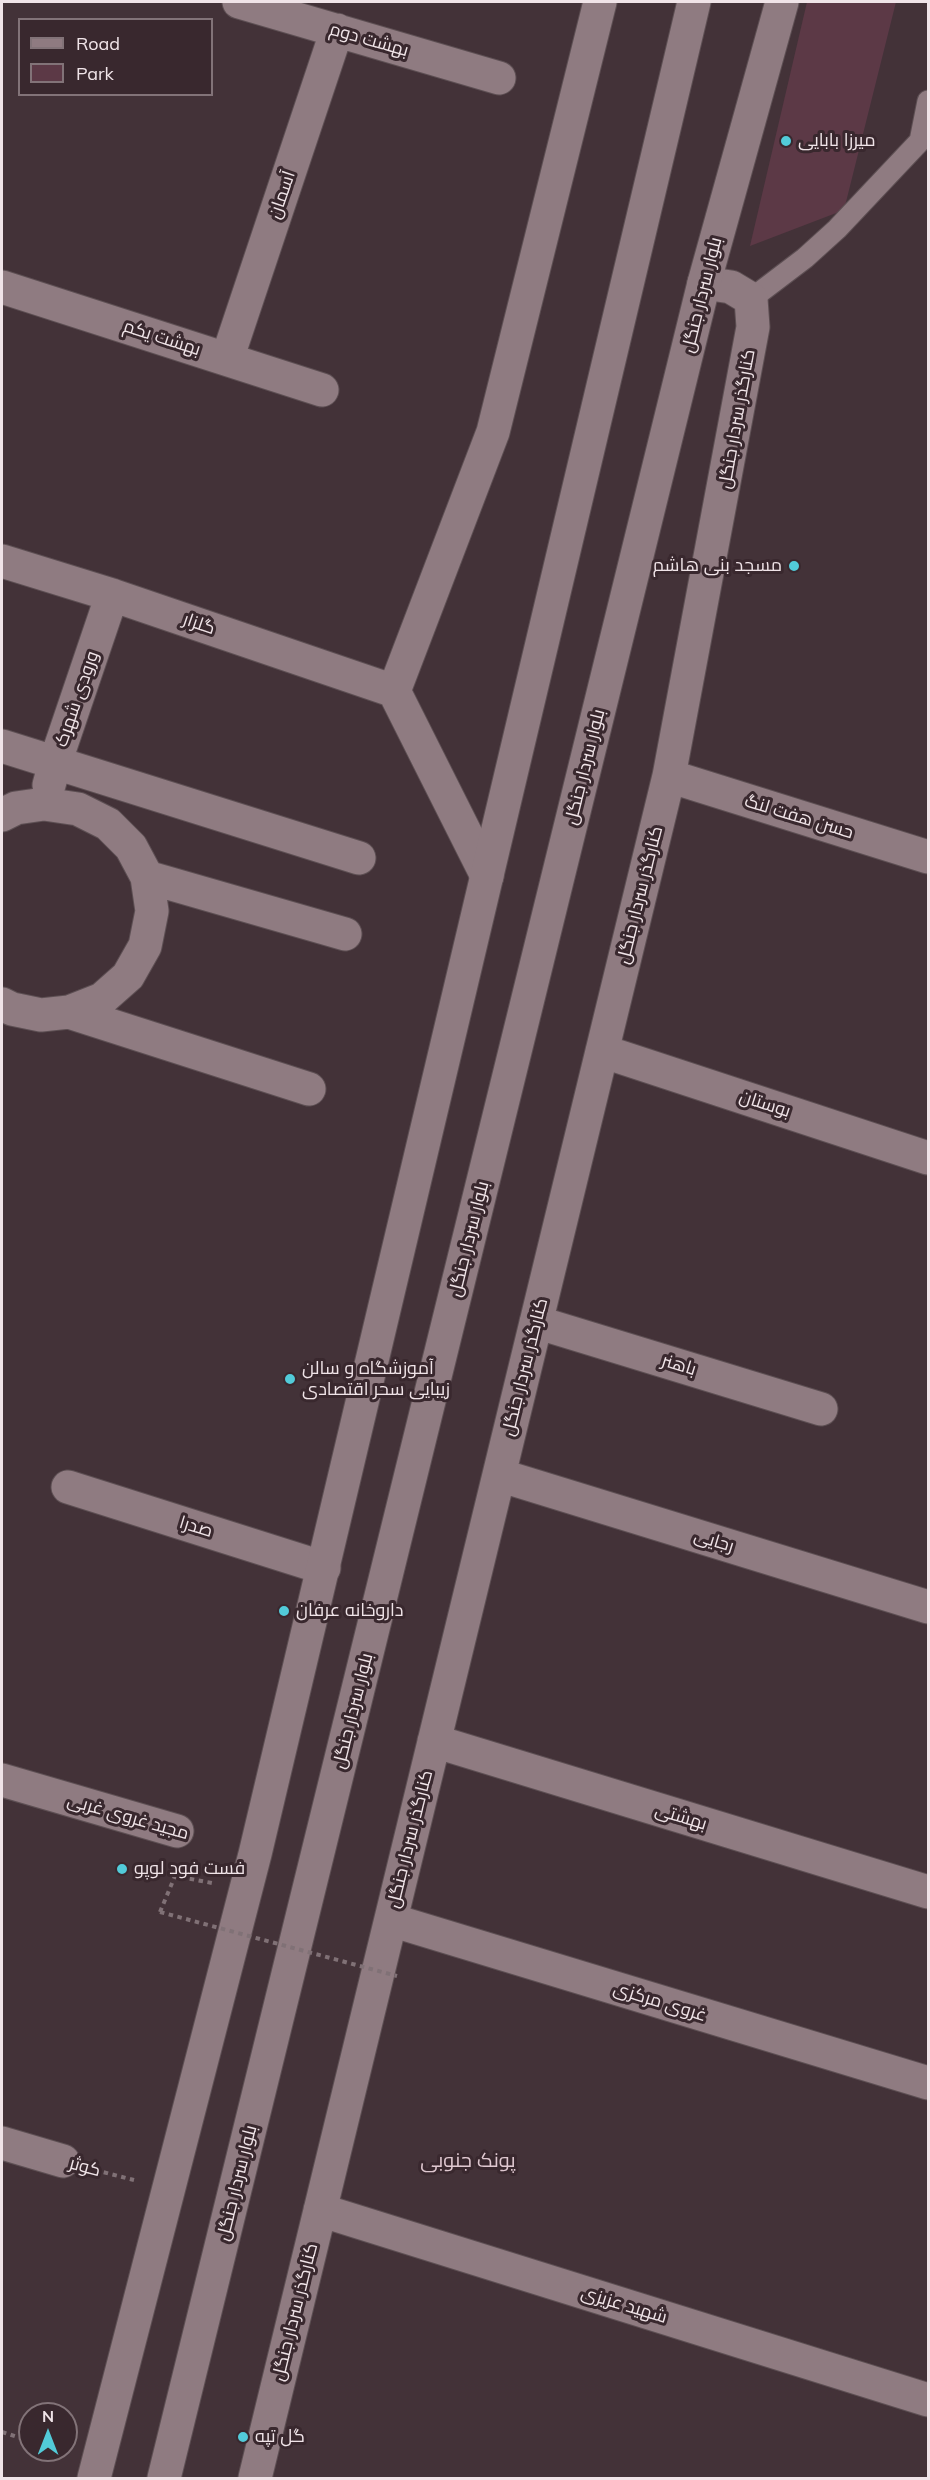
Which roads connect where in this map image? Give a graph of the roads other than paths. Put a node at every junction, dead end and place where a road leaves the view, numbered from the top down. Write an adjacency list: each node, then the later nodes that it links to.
1 (239, 2): 5 (street, بهشت دوم)
2 (600, 2): 15 (street)
3 (694, 2): 23 (street)
4 (782, 2): 8 (street, بلوار سردار جنگل)
5 (337, 30): 6 (street, بهشت دوم); 11 (street, آسمان)
6 (499, 78)
7 (928, 101): 10 (lane)
8 (704, 284): 10 (street); 48 (street, بلوار سردار جنگل)
9 (2, 286): 11 (street, بهشت یکم)
10 (751, 299): 18 (street, کنارگذر سردار جنگل)
11 (227, 359): 12 (street, بهشت یکم)
12 (322, 390)
13 (2, 561): 14 (street, گلزار)
14 (112, 595): 15 (street, گلزار); 17 (street, ورودی شهرک)
15 (394, 691): 23 (street)
16 (2, 746): 17 (street)
17 (55, 763): 19 (street, ورودی شهرک); 22 (street)
18 (669, 776): 21 (street, حسن هفت لنگ); 28 (street, کنارگذر سردار جنگل)
19 (45, 804): 20 (street); 24 (street)
20 (2, 815)
21 (928, 857)
22 (359, 858)
23 (487, 876): 35 (street)
24 (147, 877): 25 (street); 27 (street)
25 (345, 934)
26 (2, 1004): 27 (street)
27 (69, 1012): 29 (street)
28 (602, 1051): 30 (street, بوستان); 31 (street, کنارگذر سردار جنگل)
29 (309, 1089)
30 (928, 1158)
31 (536, 1322): 32 (street, باهنر); 33 (street, کنارگذر سردار جنگل)
32 (821, 1409)
33 (499, 1474): 36 (street, رجایی); 37 (street, کنارگذر سردار جنگل)
34 (68, 1487): 35 (street, صدرا)
35 (324, 1568): 47 (street)
36 (928, 1607)
37 (434, 1741): 40 (street, بهشتی); 41 (street, کنارگذر سردار جنگل)
38 (2, 1780): 39 (street, مجید غروی غربی)
39 (177, 1831)
40 (928, 1892)
41 (391, 1920): 42 (street, غروی مرکزی); 45 (street, کنارگذر سردار جنگل)
42 (928, 2083)
43 (2, 2143): 44 (street, کوثر)
44 (63, 2161)
45 (320, 2210): 46 (street, شهید عزیزی); 49 (street, کنارگذر سردار جنگل)
46 (928, 2400)
47 (94, 2478)
48 (164, 2478)
49 (255, 2478)

